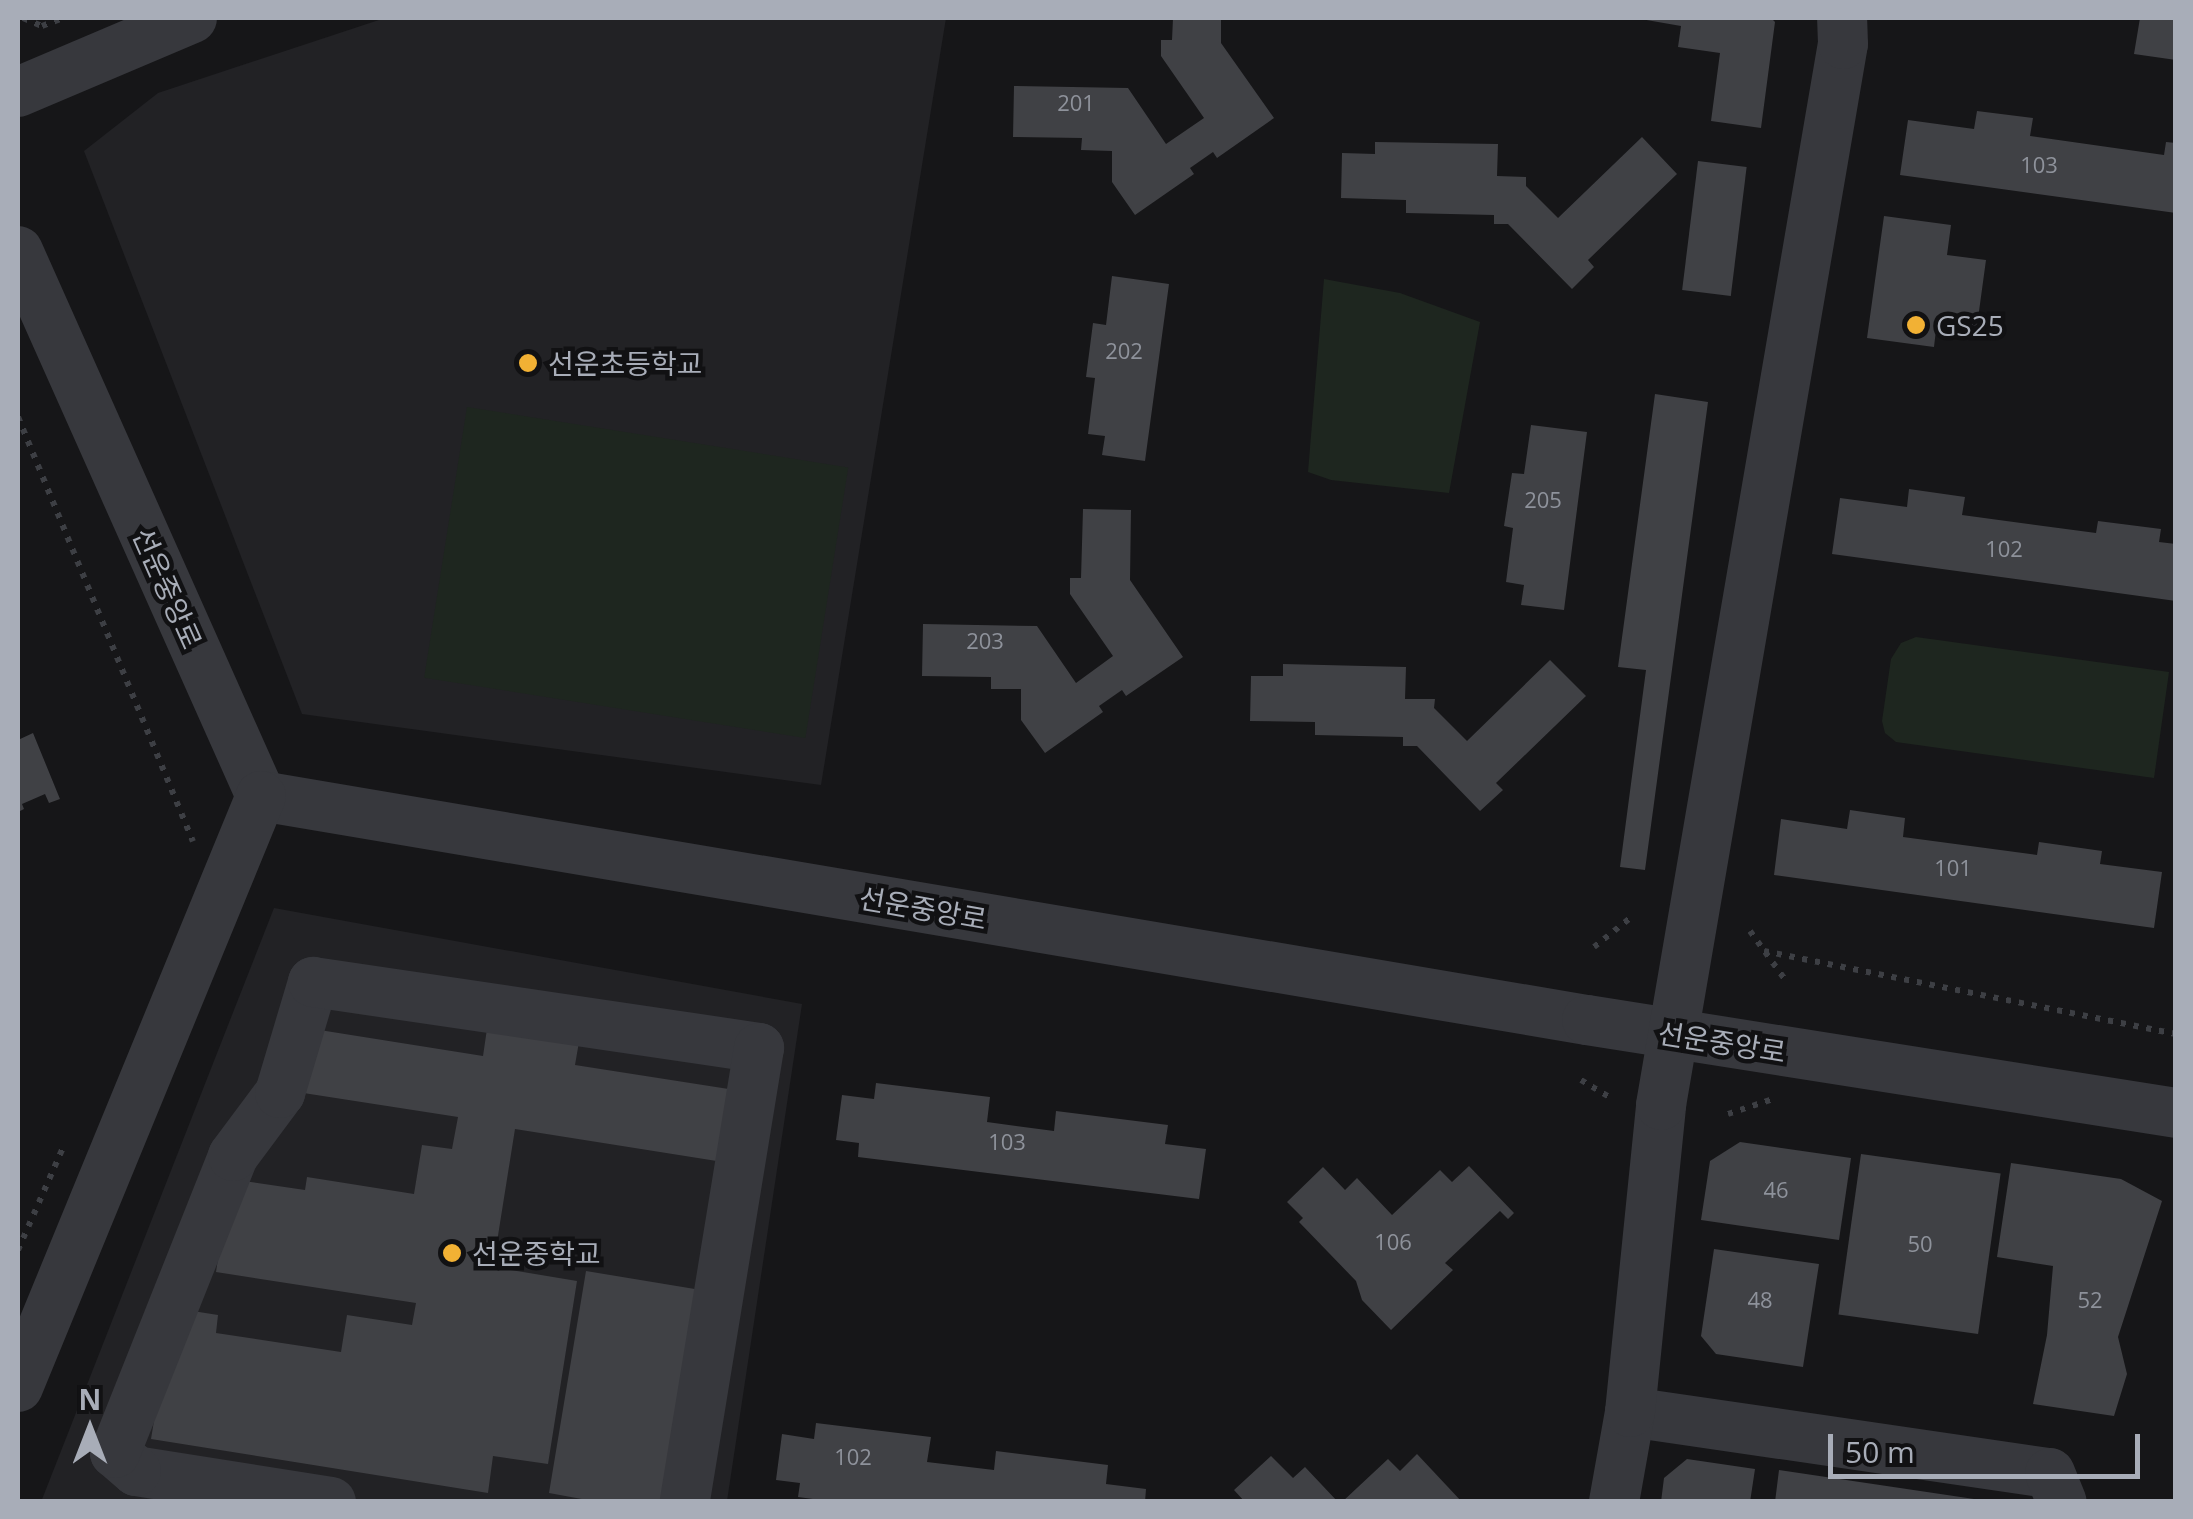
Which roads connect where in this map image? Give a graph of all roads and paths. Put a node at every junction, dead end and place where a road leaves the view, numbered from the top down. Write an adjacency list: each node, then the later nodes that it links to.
1 (23, 18): 2 (path)
2 (63, 18)
3 (192, 18): 5 (street)
4 (1842, 18): 15 (street)
5 (18, 92)
6 (18, 251): 8 (street, 선운중앙로)
7 (18, 417): 9 (path)
8 (261, 796): 15 (street, 선운중앙로); 24 (street)
9 (195, 845)
10 (1634, 914): 12 (path)
11 (1750, 931): 13 (path)
12 (1594, 946)
13 (1764, 952): 14 (path); 16 (path)
14 (1786, 980)
15 (1672, 1034): 20 (street, 선운중앙로); 25 (street)
16 (2176, 1034)
17 (1581, 1080): 18 (path)
18 (1609, 1097)
19 (1773, 1099): 21 (path)
20 (2176, 1113)
21 (1728, 1114)
22 (72, 1127): 23 (path)
23 (18, 1250)
24 (18, 1387)
25 (1630, 1412): 28 (street); 29 (street)
26 (331, 1502): 27 (street)
27 (686, 1502)
28 (1614, 1502)
29 (2062, 1502)

